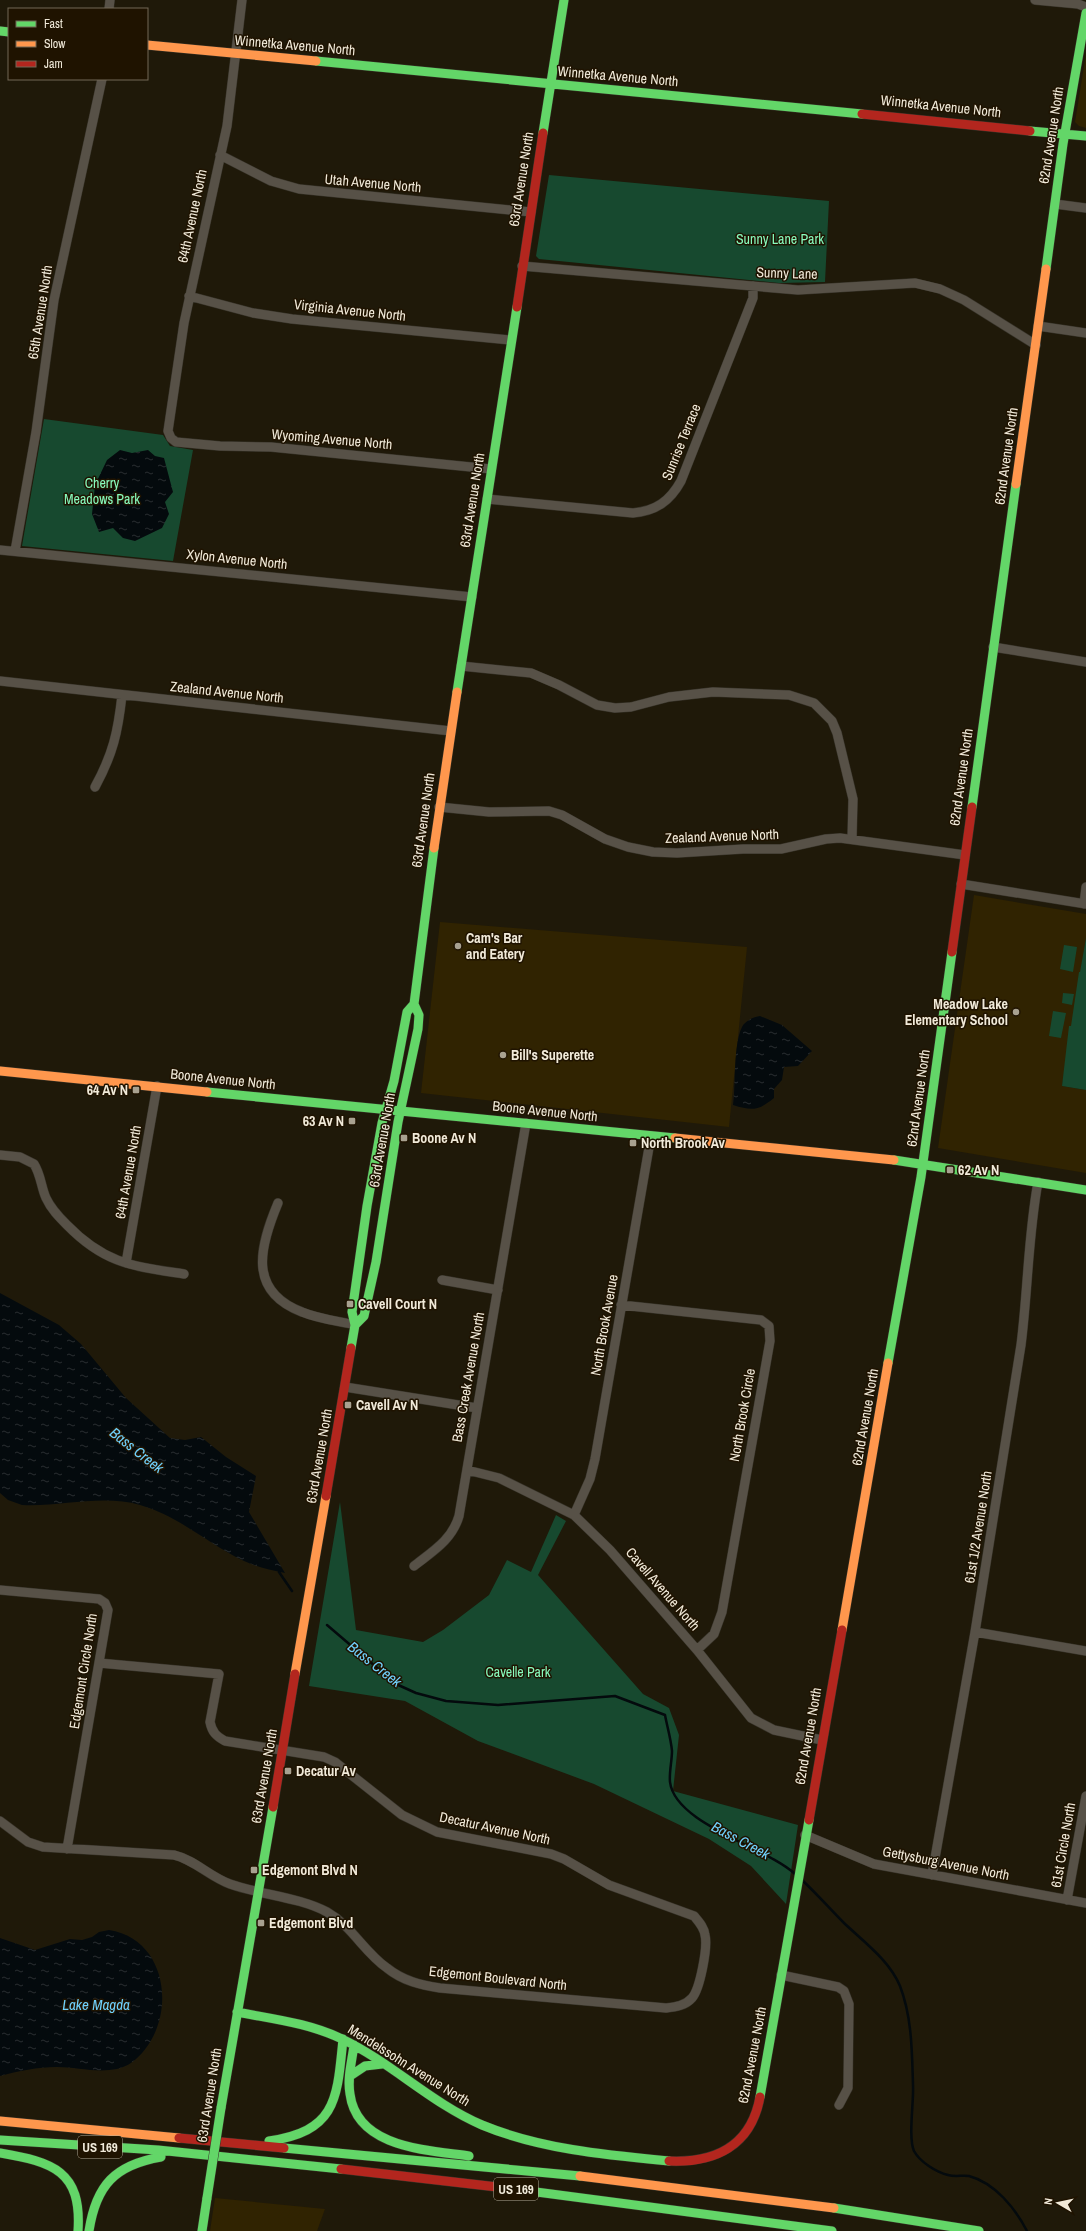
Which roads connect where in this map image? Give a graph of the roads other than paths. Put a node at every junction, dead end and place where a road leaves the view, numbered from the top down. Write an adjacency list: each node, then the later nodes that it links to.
1 (242, 0): 7 (street, 64th Avenue North)
2 (564, 0): 9 (main road, 63rd Avenue North)
3 (1035, 0): 4 (street)
4 (1086, 7)
5 (1086, 13): 10 (main road, 62nd Avenue North)
6 (148, 45): 7 (main road, Winnetka Avenue North)
7 (237, 54): 9 (main road, Winnetka Avenue North); 12 (street, 64th Avenue North)
8 (102, 80): 27 (street, 65th Avenue North)
9 (550, 84): 10 (main road, Winnetka Avenue North); 15 (main road, 63rd Avenue North)
10 (1065, 133): 11 (main road, Winnetka Avenue North); 13 (main road, 62nd Avenue North)
11 (1086, 136)
12 (220, 155): 15 (street, Utah Avenue North); 18 (street, 64th Avenue North)
13 (1055, 204): 14 (street); 19 (main road, 62nd Avenue North)
14 (1086, 208)
15 (531, 212): 16 (main road, 63rd Avenue North)
16 (522, 266): 17 (street, Sunny Lane); 21 (main road, 63rd Avenue North)
17 (753, 286): 22 (street, Sunny Lane); 25 (street, Sunrise Terrace)
18 (189, 296): 21 (street, Virginia Avenue North); 23 (street, 64th Avenue North)
19 (1038, 326): 20 (street); 22 (main road, 62nd Avenue North)
20 (1086, 333)
21 (511, 340): 24 (main road, 63rd Avenue North)
22 (1036, 345): 29 (main road, 62nd Avenue North)
23 (171, 438): 24 (street, Wyoming Avenue North)
24 (491, 468): 25 (main road, 63rd Avenue North)
25 (487, 499): 28 (main road, 63rd Avenue North)
26 (0, 550): 27 (street, Xylon Avenue North)
27 (15, 551): 28 (street, Xylon Avenue North)
28 (472, 597): 31 (main road, 63rd Avenue North)
29 (993, 647): 30 (street); 38 (main road, 62nd Avenue North)
30 (1086, 662)
31 (461, 666): 34 (main road, 63rd Avenue North); 37 (street)
32 (0, 681): 33 (street, Zealand Avenue North)
33 (122, 695): 34 (street, Zealand Avenue North); 35 (street)
34 (451, 730): 36 (main road, 63rd Avenue North)
35 (95, 787)
36 (439, 807): 37 (street, Zealand Avenue North); 42 (main road, 63rd Avenue North)
37 (852, 839): 38 (street, Zealand Avenue North)
38 (965, 855): 39 (main road, 62nd Avenue North)
39 (961, 884): 41 (street); 50 (main road, 62nd Avenue North)
40 (1086, 887): 41 (street)
41 (1085, 904)
42 (414, 1004): 45 (main road, 63rd Avenue North); 46 (main road, 63rd Avenue North)
43 (0, 1070): 44 (main road, Boone Avenue North)
44 (157, 1086): 45 (main road, Boone Avenue North); 54 (street, 64th Avenue North)
45 (385, 1109): 46 (main road, Boone Avenue North); 59 (main road, 63rd Avenue North)
46 (400, 1109): 47 (main road, Boone Avenue North); 59 (main road, 63rd Avenue North)
47 (526, 1123): 48 (main road, Boone Avenue North); 57 (street, Bass Creek Avenue North)
48 (650, 1136): 50 (main road, Boone Avenue North); 58 (street, North Brook Avenue)
49 (0, 1155): 54 (street)
50 (923, 1163): 51 (main road, Boone Avenue North); 70 (main road, 62nd Avenue North)
51 (1038, 1182): 52 (main road, Boone Avenue North); 66 (street, 61st 1/2 Avenue North)
52 (1086, 1190)
53 (278, 1202): 59 (street)
54 (126, 1263): 55 (street)
55 (184, 1274)
56 (442, 1280): 57 (street)
57 (498, 1290): 61 (street, Bass Creek Avenue North)
58 (621, 1305): 63 (street, North Brook Avenue); 67 (street, North Brook Circle)
59 (355, 1325): 60 (main road, 63rd Avenue North)
60 (345, 1387): 61 (street); 71 (main road, 63rd Avenue North)
61 (477, 1408): 62 (street, Bass Creek Avenue North)
62 (467, 1470): 63 (street, Cavell Avenue North); 64 (street, Bass Creek Avenue North)
63 (574, 1515): 67 (street, Cavell Avenue North)
64 (414, 1566)
65 (0, 1590): 69 (street, Edgemont Circle North)
66 (975, 1632): 68 (street); 76 (street, 61st 1/2 Avenue North)
67 (697, 1650): 70 (street, Cavell Avenue North)
68 (1086, 1650)
69 (99, 1664): 71 (street, Decatur Avenue North); 75 (street, Edgemont Circle North)
70 (822, 1740): 74 (main road, 62nd Avenue North)
71 (282, 1750): 77 (main road, 63rd Avenue North); 80 (street, Decatur Avenue North)
72 (1086, 1796): 78 (street, 61st Circle North)
73 (0, 1820): 75 (street, Edgemont Boulevard North)
74 (805, 1834): 76 (street, Gettysburg Avenue North); 81 (main road, 62nd Avenue North)
75 (67, 1849): 77 (street, Edgemont Boulevard North)
76 (932, 1875): 78 (street, Gettysburg Avenue North)
77 (258, 1893): 80 (street, Edgemont Boulevard North); 82 (main road, 63rd Avenue North)
78 (1067, 1900): 79 (street, Gettysburg Avenue North)
79 (1086, 1903)
80 (702, 1966)
81 (781, 1975): 87 (street); 93 (main road, 62nd Avenue North)
82 (237, 2012): 83 (main road, Mendelssohn Avenue North); 97 (main road, 63rd Avenue North, bridge)
83 (343, 2039): 84 (main road, Mendelssohn Avenue North); 90 (main road)
84 (354, 2046): 85 (main road, Mendelssohn Avenue North); 86 (main road)
85 (382, 2064): 86 (main road); 93 (main road, Mendelssohn Avenue North)
86 (350, 2076): 94 (main road)
87 (839, 2105)
88 (0, 2121): 90 (main road, US 169)
89 (0, 2140): 92 (main road, US 169)
90 (229, 2144): 94 (main road, US 169)
91 (0, 2153): 95 (main road)
92 (200, 2154): 96 (main road); 98 (main road, US 169)
93 (707, 2158)
94 (589, 2177): 99 (main road, US 169)
95 (78, 2231)
96 (89, 2231)
97 (202, 2231)
98 (832, 2231)
99 (979, 2231)

